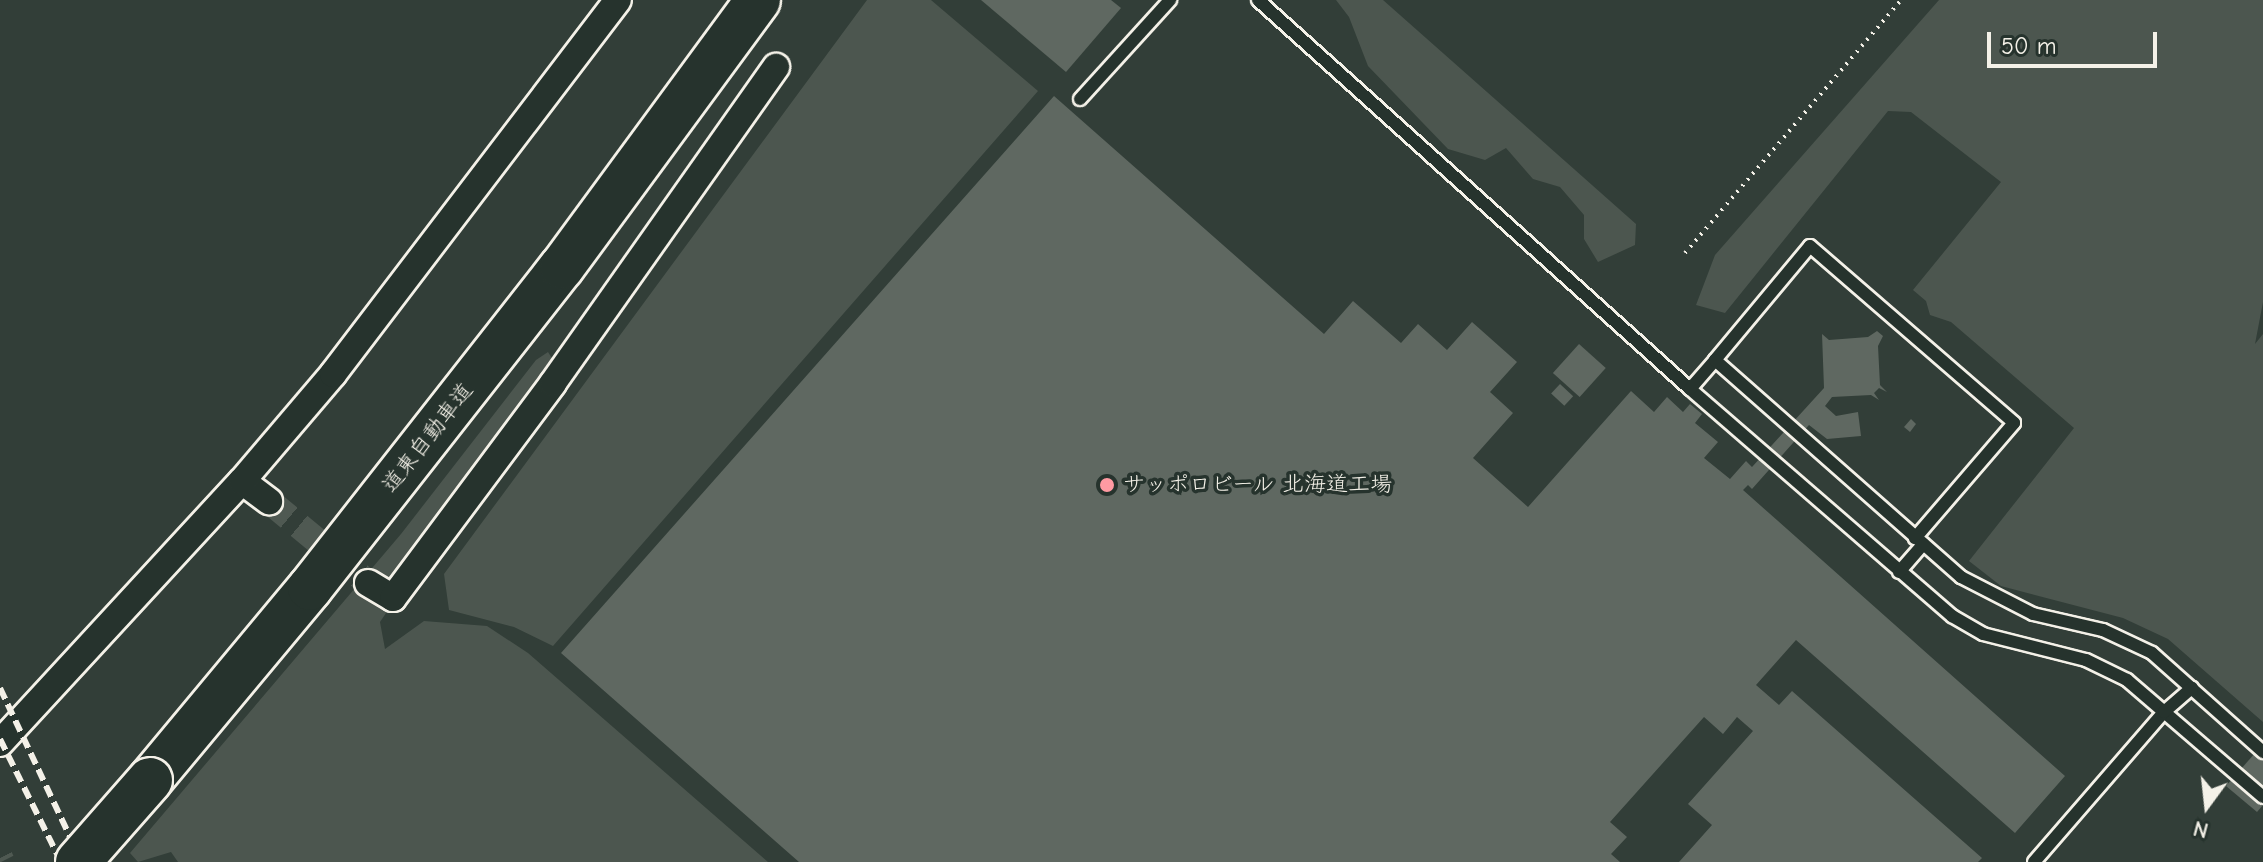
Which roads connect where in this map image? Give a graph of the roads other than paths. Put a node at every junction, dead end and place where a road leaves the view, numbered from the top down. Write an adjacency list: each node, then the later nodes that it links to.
1 (618, 0): 9 (street)
2 (758, 0): 19 (highway, 道東自動車道, bridge)
3 (1170, 0): 6 (lane)
4 (1258, 0): 8 (lane)
5 (776, 67): 13 (street)
6 (1080, 99)
7 (1715, 360): 8 (lane); 11 (lane); 11 (lane)
8 (1690, 389): 12 (lane)
9 (242, 481): 10 (street); 16 (street)
10 (269, 501)
11 (1919, 541): 12 (lane); 14 (lane)
12 (1899, 572): 15 (lane)
13 (368, 583)
14 (2192, 688): 15 (lane); 17 (lane)
15 (2164, 712): 18 (lane); 20 (lane)
16 (0, 743)
17 (2263, 752)
18 (2263, 797)
19 (78, 862)
20 (2034, 862)

